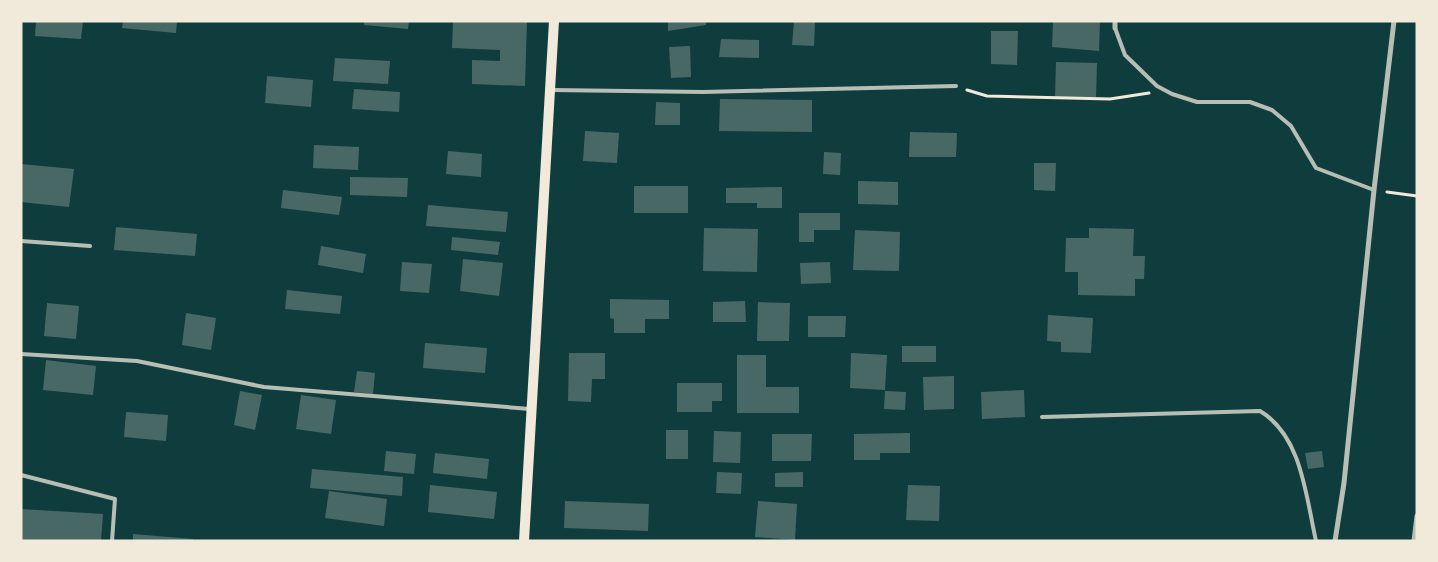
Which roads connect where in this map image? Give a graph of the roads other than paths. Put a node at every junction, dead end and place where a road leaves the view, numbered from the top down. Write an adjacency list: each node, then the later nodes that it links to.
1 (554, 21): 6 (main road)
2 (1115, 21): 4 (street)
3 (1394, 21): 7 (street)
4 (1114, 28): 7 (lane)
5 (956, 86): 6 (lane)
6 (549, 90): 11 (main road)
7 (1374, 190): 18 (street)
8 (21, 241): 9 (lane)
9 (90, 246)
10 (21, 354): 11 (lane)
11 (531, 409): 16 (main road)
12 (1042, 417): 17 (lane)
13 (21, 475): 15 (lane)
14 (1417, 516): 19 (street)
15 (112, 541)
16 (524, 541)
17 (1316, 541)
18 (1335, 541)
19 (1414, 541)

